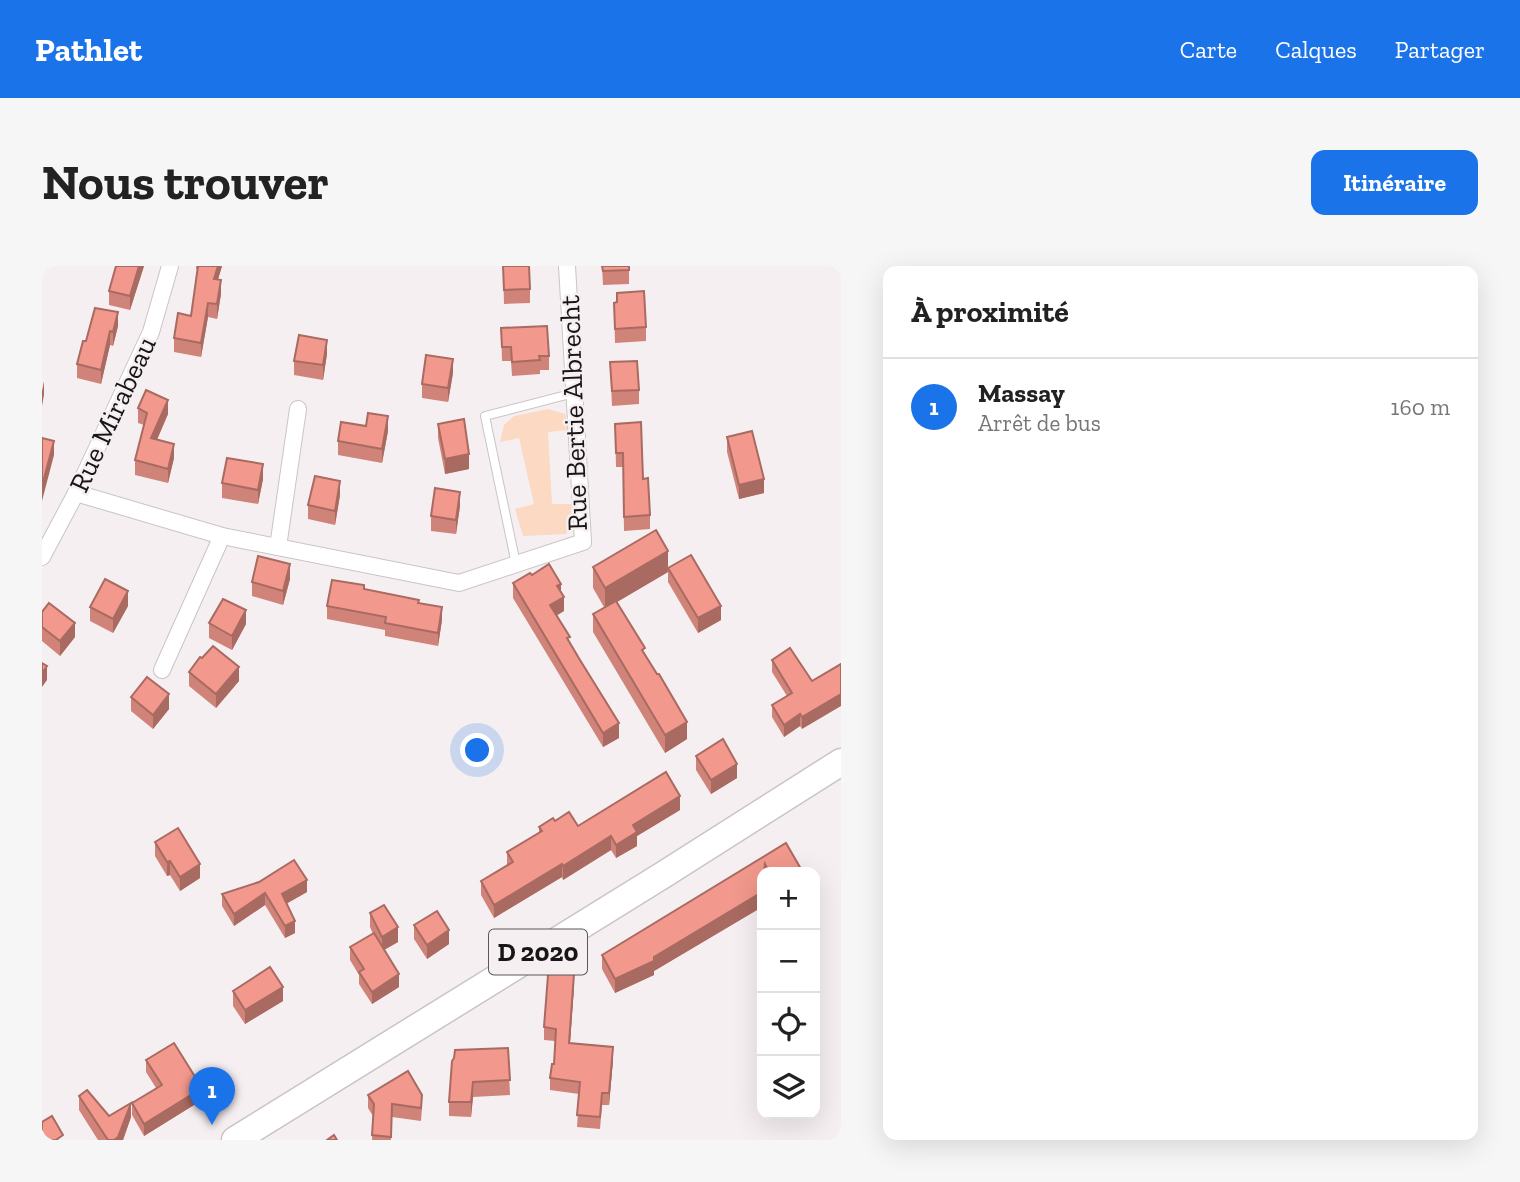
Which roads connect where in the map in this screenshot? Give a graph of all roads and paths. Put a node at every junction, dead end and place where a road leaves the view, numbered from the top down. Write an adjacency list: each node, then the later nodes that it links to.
1 (170, 266): 5 (street, Rue Mirabeau)
2 (568, 266): 3 (street, Rue Bertie Albrecht)
3 (575, 393): 9 (street, Rue Bertie Albrecht); 9 (lane)
4 (298, 409): 7 (street)
5 (76, 493): 6 (street, Rue Bertie Albrecht); 8 (street, Rue Mirabeau)
6 (222, 536): 7 (street, Rue Bertie Albrecht); 10 (street)
7 (278, 547): 9 (street, Rue Bertie Albrecht)
8 (42, 558)
9 (516, 564)
10 (162, 670)
11 (841, 762): 12 (main road, D 2020)
12 (234, 1140)

